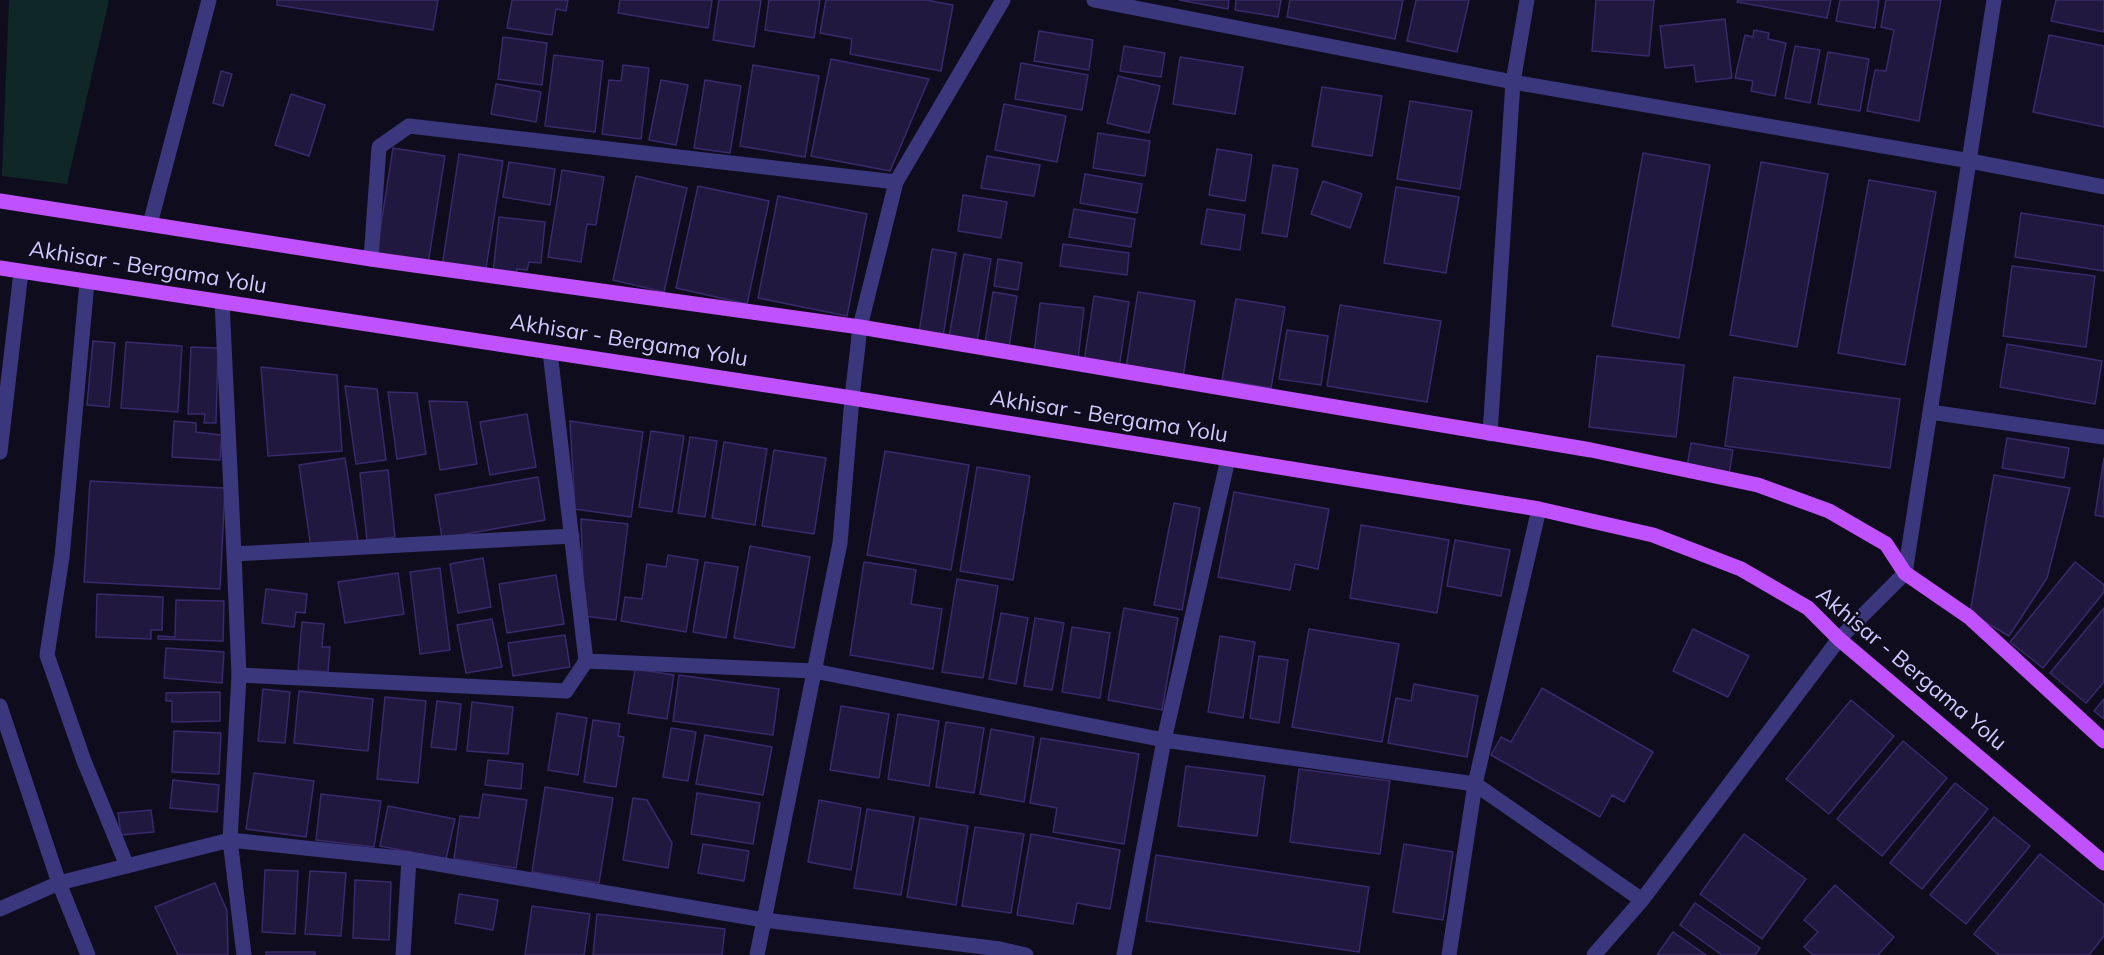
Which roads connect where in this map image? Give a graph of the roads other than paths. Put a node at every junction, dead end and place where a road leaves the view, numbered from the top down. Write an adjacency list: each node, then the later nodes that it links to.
1 (209, 0): 11 (street)
2 (1003, 0): 8 (street)
3 (1094, 0): 6 (street)
4 (1527, 0): 6 (street)
5 (1994, 0): 7 (street)
6 (1513, 82): 7 (street); 21 (street)
7 (1970, 161): 9 (street); 20 (street)
8 (896, 182): 12 (street); 17 (street)
9 (2104, 187)
10 (0, 201): 11 (main road, Akhisar - Bergama Yolu)
11 (150, 224): 12 (main road, Akhisar - Bergama Yolu)
12 (370, 259): 17 (main road, Akhisar - Bergama Yolu)
13 (0, 268): 14 (main road, Akhisar - Bergama Yolu)
14 (21, 272): 15 (main road, Akhisar - Bergama Yolu); 23 (street)
15 (87, 282): 16 (main road, Akhisar - Bergama Yolu); 40 (street)
16 (222, 302): 18 (main road, Akhisar - Bergama Yolu); 27 (street)
17 (860, 327): 19 (street); 21 (main road, Akhisar - Bergama Yolu)
18 (550, 352): 19 (main road, Akhisar - Bergama Yolu); 26 (street)
19 (852, 398): 24 (main road, Akhisar - Bergama Yolu); 31 (street)
20 (1930, 412): 22 (street); 28 (street)
21 (1490, 434): 28 (main road, Akhisar - Bergama Yolu)
22 (2104, 437)
23 (0, 453)
24 (1228, 459): 25 (main road, Akhisar - Bergama Yolu); 34 (street)
25 (1539, 509): 29 (main road, Akhisar - Bergama Yolu); 36 (street)
26 (572, 536): 27 (street); 30 (street)
27 (234, 554): 32 (street)
28 (1905, 573): 29 (street); 35 (main road, Akhisar - Bergama Yolu)
29 (1839, 639): 39 (main road, Akhisar - Bergama Yolu); 42 (street)
30 (586, 661): 31 (street); 32 (street)
31 (814, 671): 34 (street); 44 (street)
32 (239, 675): 37 (street)
33 (0, 706): 41 (street)
34 (1164, 740): 36 (street); 51 (street)
35 (2104, 741)
36 (1475, 784): 42 (street); 52 (street)
37 (230, 840): 38 (street); 40 (street); 47 (street)
38 (409, 859): 44 (street); 48 (street)
39 (2104, 863)
40 (128, 866): 41 (street)
41 (59, 883): 43 (street); 46 (street)
42 (1642, 900): 53 (street)
43 (0, 909)
44 (764, 920): 45 (street); 49 (street)
45 (1000, 952): 50 (street)
46 (87, 955)
47 (244, 955)
48 (403, 955)
49 (758, 955)
50 (1026, 955)
51 (1124, 955)
52 (1449, 955)
53 (1594, 955)

